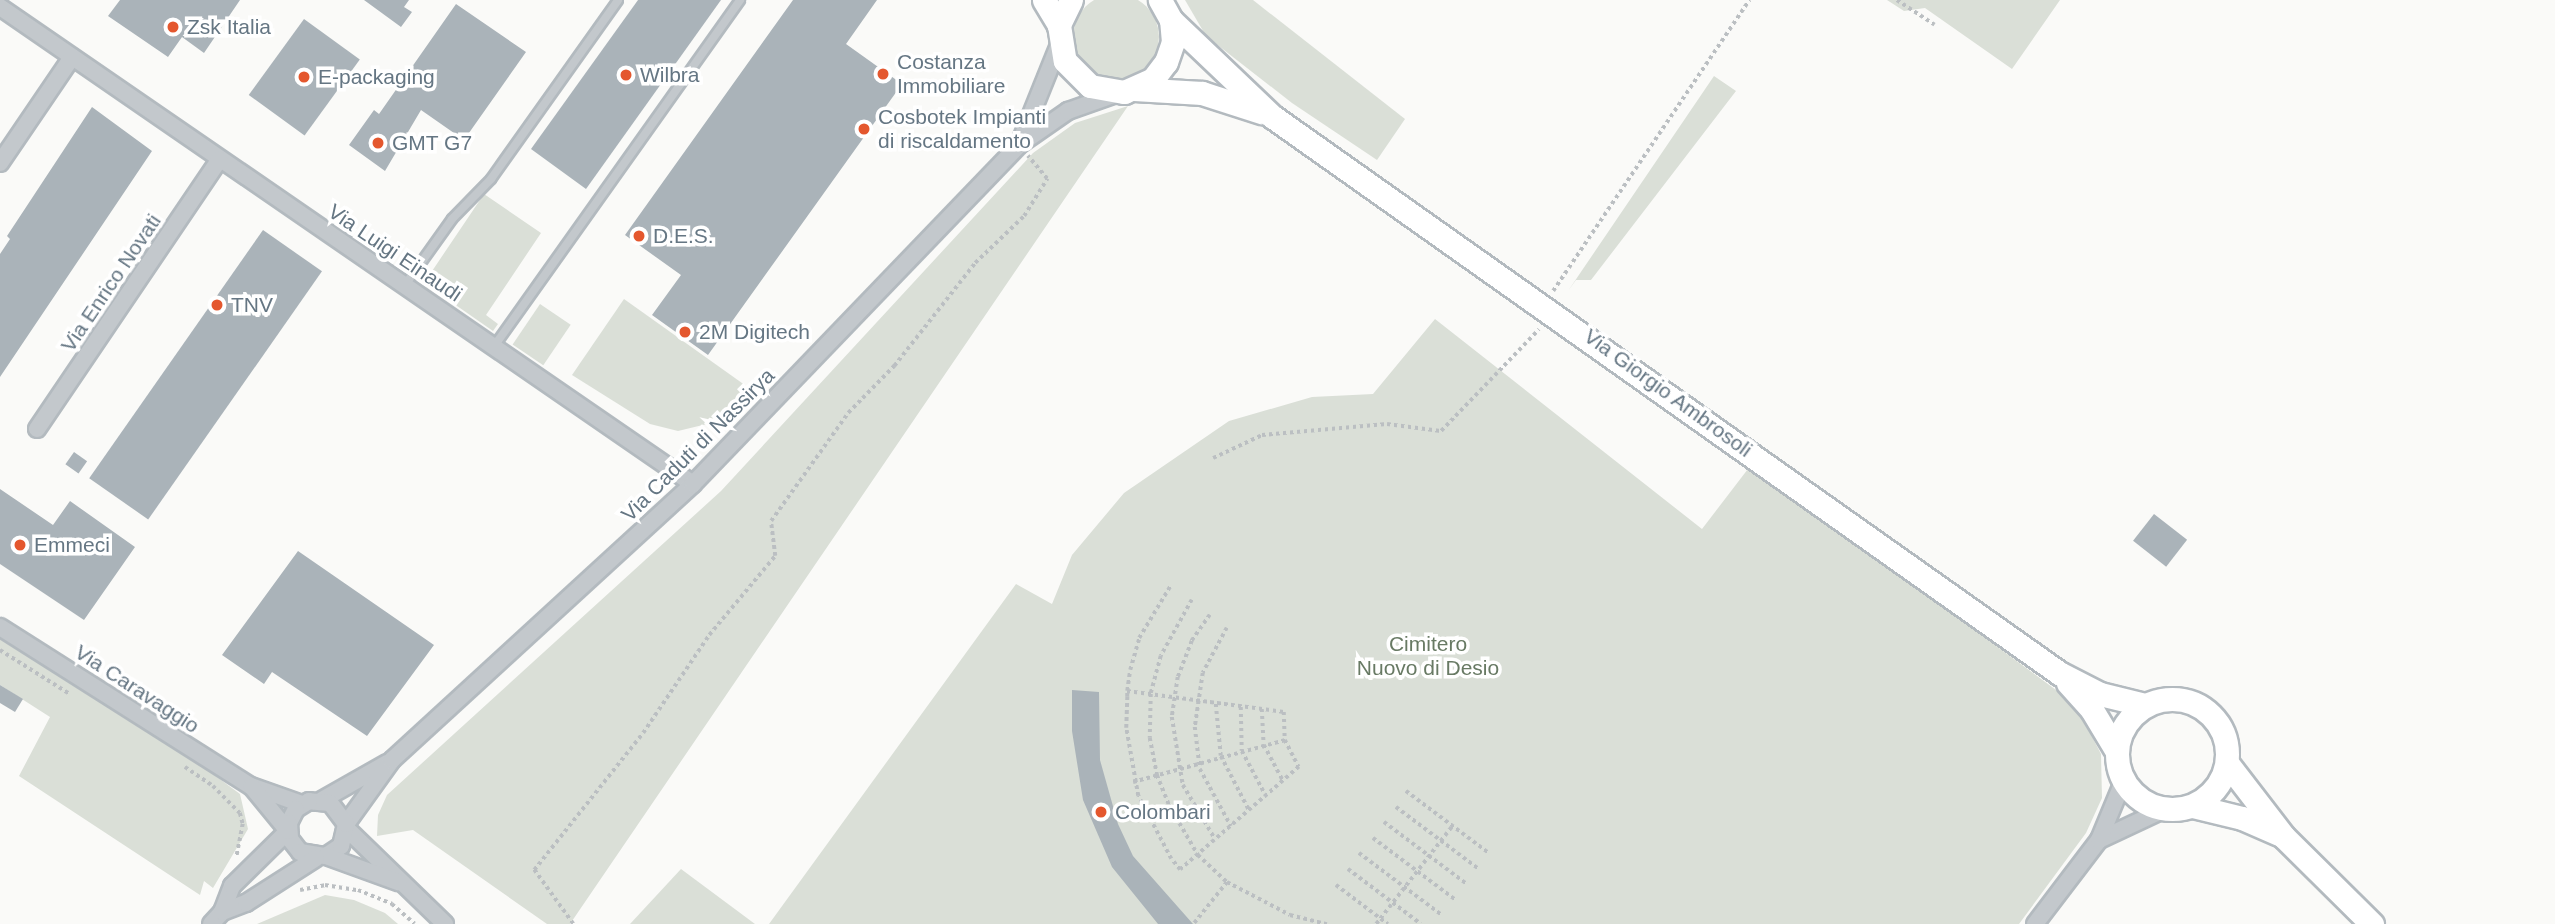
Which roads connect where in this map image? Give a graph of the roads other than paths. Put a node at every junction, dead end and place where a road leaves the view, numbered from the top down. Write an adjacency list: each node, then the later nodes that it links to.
1 (618, 0): 14 (lane)
2 (740, 0): 15 (lane)
3 (1044, 0): 7 (main road, Via Giorgio Ambrosoli)
4 (1071, 0): 7 (main road)
5 (0, 7): 8 (street, Via Luigi Einaudi)
6 (1166, 10): 9 (main road); 10 (main road, Via Giorgio Ambrosoli)
7 (1059, 35): 9 (main road, Via Giorgio Ambrosoli); 11 (street, Via Caduti di Nassirya)
8 (72, 57): 12 (street, Via Luigi Einaudi); 13 (street)
9 (1129, 91): 10 (main road, Via Giorgio Ambrosoli); 11 (street, Via Caduti di Nassirya)
10 (1273, 117): 19 (main road, Via Giorgio Ambrosoli)
11 (1019, 145): 17 (street, Via Caduti di Nassirya)
12 (219, 160): 14 (street, Via Luigi Einaudi); 16 (street, Via Enrico Novati)
13 (0, 163)
14 (405, 285): 15 (street, Via Luigi Einaudi)
15 (495, 345): 17 (street, Via Luigi Einaudi)
16 (37, 429)
17 (693, 484): 22 (street, Via Caduti di Nassirya)
18 (0, 627): 25 (street, Via Caravaggio)
19 (2059, 673): 20 (main road, Via Giorgio Ambrosoli); 21 (main road, Via Giorgio Ambrosoli)
20 (2145, 705): 21 (main road); 23 (main road)
21 (2116, 750): 24 (main road)
22 (392, 760): 26 (street, Via Caduti di Nassirya); 30 (street, Via Caduti di Nassirya)
23 (2227, 763): 28 (main road); 32 (main road)
24 (2123, 782): 29 (main road); 33 (street)
25 (251, 786): 27 (street, Via Caravaggio); 31 (street, Via Caravaggio)
26 (322, 800): 27 (street); 30 (street)
27 (302, 804): 31 (street)
28 (2193, 806): 29 (main road); 32 (main road)
29 (2165, 809): 33 (street)
30 (346, 826): 34 (street); 35 (street)
31 (288, 831): 34 (street); 36 (street)
32 (2284, 837): 39 (main road)
33 (2099, 840): 38 (street)
34 (321, 857): 35 (street); 36 (street)
35 (398, 882): 37 (street)
36 (217, 918)
37 (445, 924)
38 (2035, 924)
39 (2372, 924)

